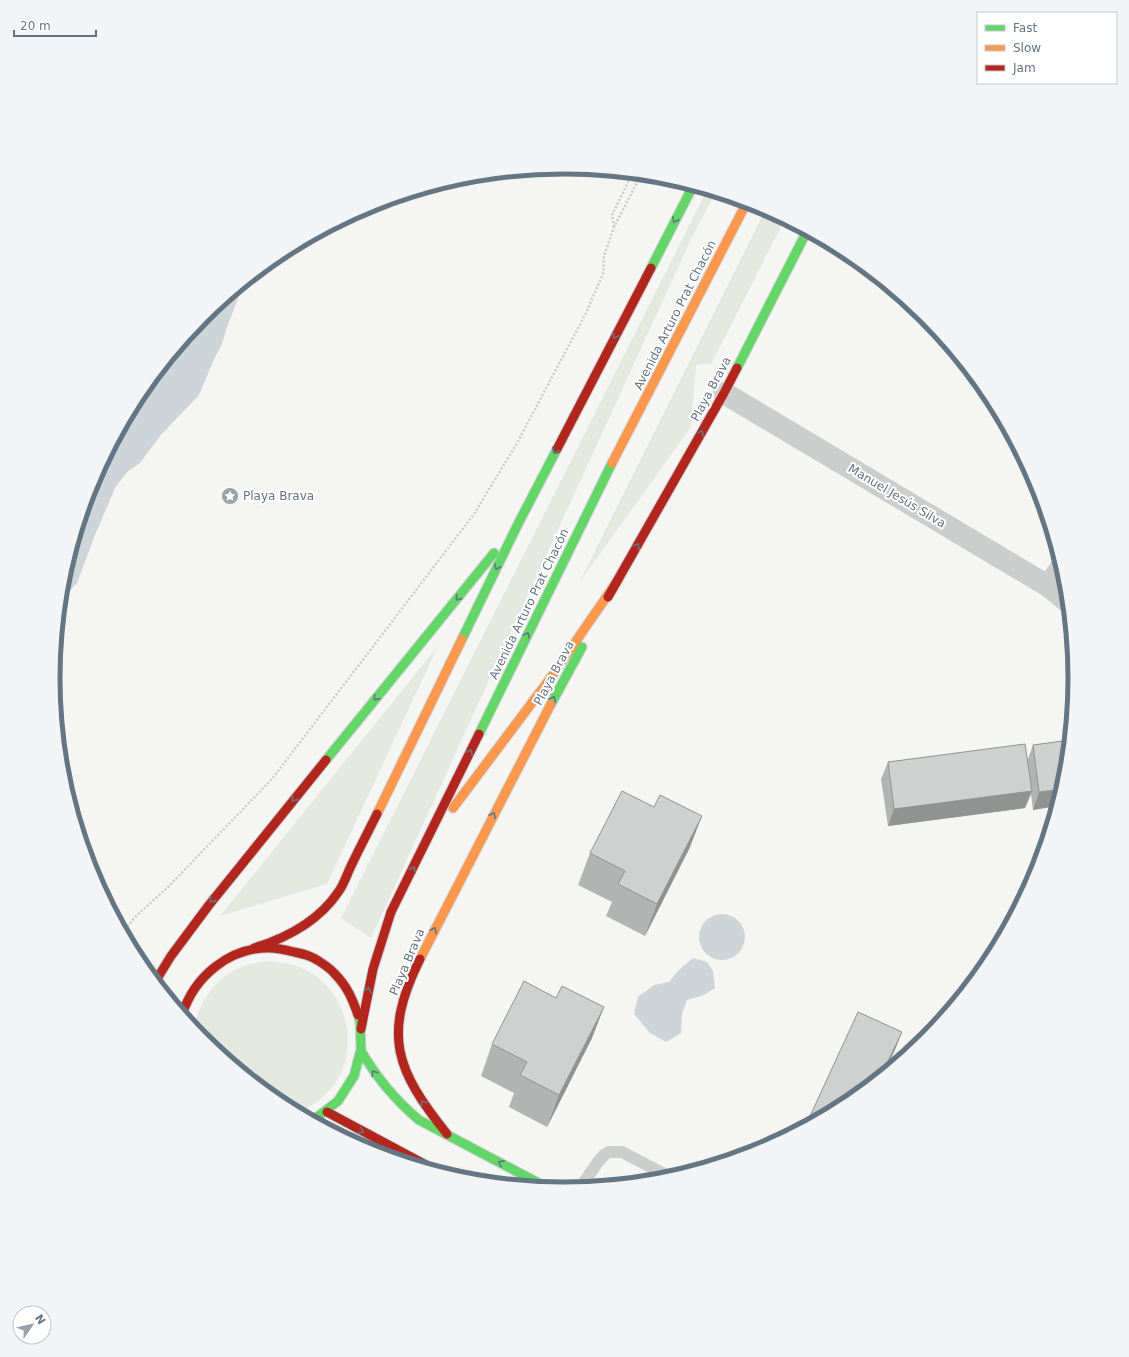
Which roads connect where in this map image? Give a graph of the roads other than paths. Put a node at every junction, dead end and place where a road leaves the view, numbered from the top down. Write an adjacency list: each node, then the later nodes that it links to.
1 (691, 190): 5 (main road, Avenida Arturo Prat Chacón, one-way to 5)
2 (744, 207): 10 (main road, Avenida Arturo Prat Chacón, one-way to 2)
3 (805, 235): 4 (main road, Playa Brava)
4 (724, 393): 7 (main road, Playa Brava, one-way to 4); 8 (street, Manuel Jesús Silva)
5 (518, 524): 11 (main road, Avenida Arturo Prat Chacón, one-way to 11); 12 (main road, one-way to 12)
6 (1057, 573): 8 (street)
7 (618, 580): 10 (main road); 17 (main road, Playa Brava, one-way to 7)
8 (1048, 586): 9 (street, Manuel Jesús Silva)
9 (1062, 598)
10 (420, 854): 14 (main road, Avenida Arturo Prat Chacón, one-way to 10)
11 (254, 948): 13 (main road, Avenida Arturo Prat Chacón); 14 (main road, Avenida Arturo Prat Chacón)
12 (158, 977)
13 (184, 1010)
14 (361, 1029): 15 (main road, Avenida Arturo Prat Chacón)
15 (361, 1052): 16 (main road, Avenida Arturo Prat Chacón); 17 (main road, one-way to 15)
16 (319, 1118): 18 (main road, one-way to 18)
17 (447, 1134): 20 (main road, one-way to 17)
18 (407, 1157)
19 (663, 1173): 21 (lane)
20 (537, 1182)
21 (584, 1182)

